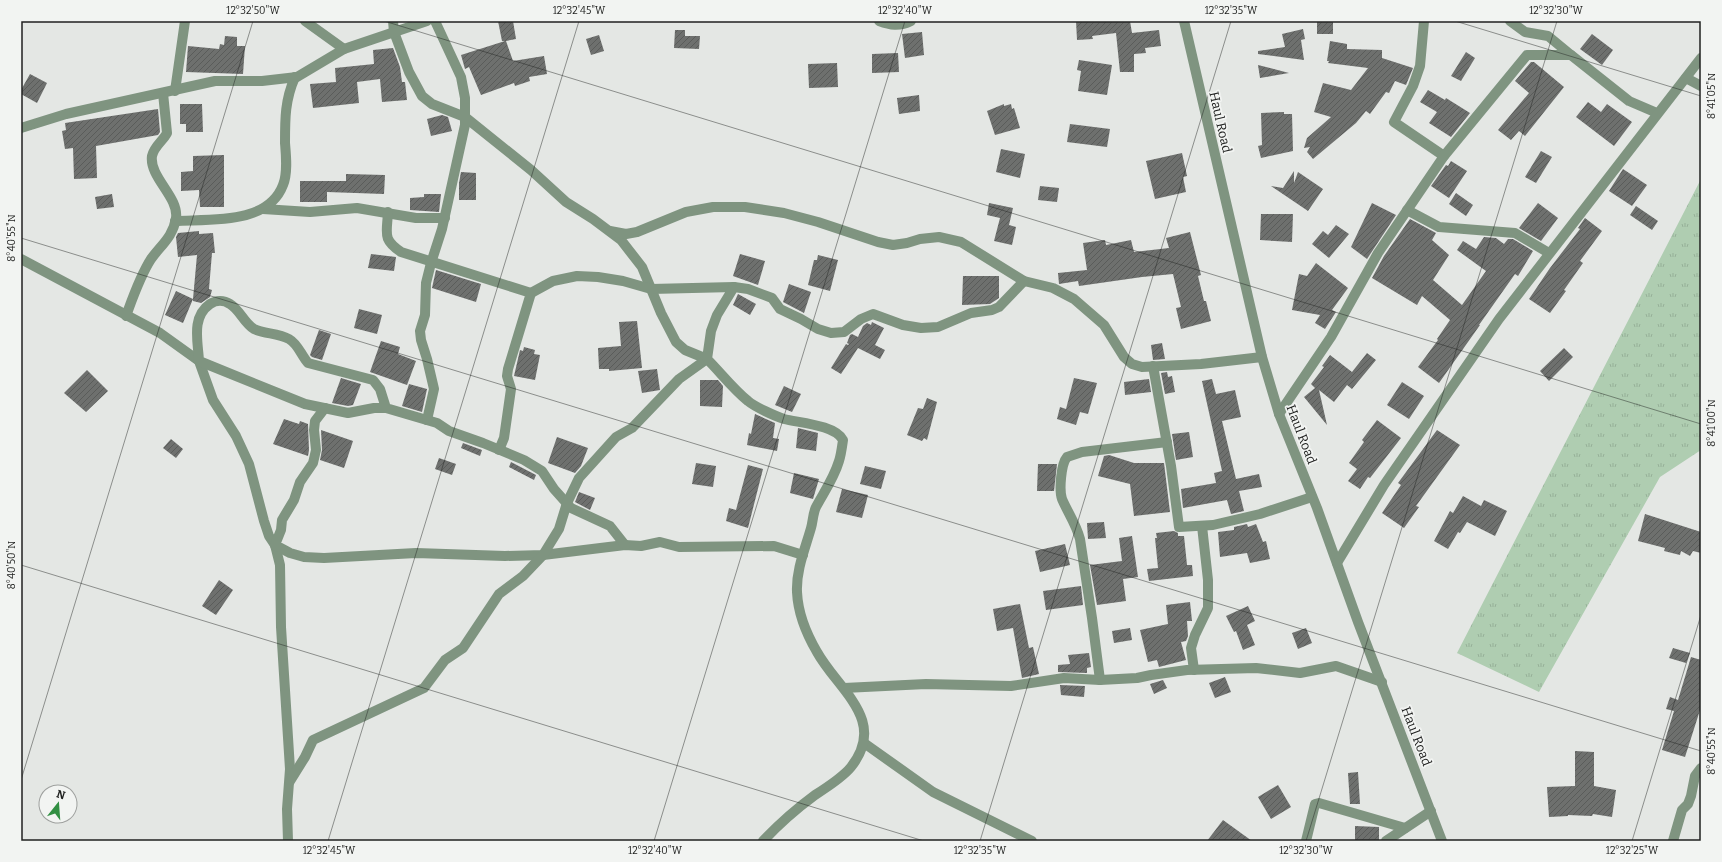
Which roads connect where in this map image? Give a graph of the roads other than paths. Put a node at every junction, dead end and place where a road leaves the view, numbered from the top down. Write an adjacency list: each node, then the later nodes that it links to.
1 (185, 21): 18 (street)
2 (305, 21): 12 (street)
3 (393, 21): 11 (street)
4 (426, 21): 11 (street)
5 (435, 21): 21 (street)
6 (878, 21): 7 (street)
7 (911, 21)
8 (1184, 21): 38 (street, Haul Road)
9 (1424, 21): 23 (street)
10 (1510, 21): 13 (street)
11 (394, 32): 12 (street); 21 (street)
12 (344, 49): 15 (street)
13 (1571, 55): 20 (street); 23 (street)
14 (1701, 58): 16 (street)
15 (295, 77): 18 (street); 24 (street)
16 (1686, 78): 17 (street); 20 (street)
17 (1701, 86)
18 (175, 91): 19 (street)
19 (163, 93): 22 (street); 28 (street)
20 (1657, 113): 30 (street)
21 (465, 117): 27 (street); 29 (street)
22 (21, 128)
23 (1444, 156): 25 (street)
24 (263, 209): 26 (street); 28 (street)
25 (1407, 210): 30 (street); 44 (street)
26 (388, 212): 27 (street); 32 (street)
27 (445, 218): 32 (street)
28 (175, 221): 37 (street)
29 (610, 231): 33 (street); 35 (street)
30 (1549, 253): 55 (street)
31 (21, 259): 37 (street)
32 (431, 263): 36 (street); 45 (street)
33 (1024, 281): 34 (street); 41 (street)
34 (734, 287): 35 (street); 39 (street)
35 (651, 289): 36 (street); 39 (street)
36 (531, 293): 47 (street)
37 (126, 316): 40 (street)
38 (1262, 357): 41 (street); 44 (street, Haul Road)
39 (707, 359): 49 (street); 54 (street)
40 (199, 361): 42 (street); 43 (street); 51 (street)
41 (1153, 366): 46 (street)
42 (325, 408): 43 (street); 51 (street)
43 (386, 408): 45 (street)
44 (1279, 414): 48 (street, Haul Road)
45 (427, 420): 47 (street)
46 (1167, 442): 50 (street); 57 (street)
47 (499, 450): 49 (street)
48 (1312, 497): 50 (street); 55 (street, Haul Road)
49 (567, 503): 52 (street); 53 (street)
50 (1202, 526): 56 (street)
51 (276, 545): 53 (street); 62 (street)
52 (625, 545): 53 (street); 54 (street)
53 (543, 555): 62 (street)
54 (803, 555): 59 (street)
55 (1337, 563): 58 (street, Haul Road)
56 (1194, 670): 57 (street); 58 (street)
57 (1100, 680): 59 (street)
58 (1382, 682): 63 (street, Haul Road)
59 (844, 688): 60 (street)
60 (864, 743): 66 (street); 67 (street)
61 (1701, 768): 71 (street)
62 (289, 782): 65 (street)
63 (1431, 811): 64 (street); 70 (street, Haul Road)
64 (1405, 828): 68 (street); 69 (street)
65 (288, 841)
66 (763, 841)
67 (1032, 841)
68 (1306, 841)
69 (1386, 841)
70 (1442, 841)
71 (1673, 841)

